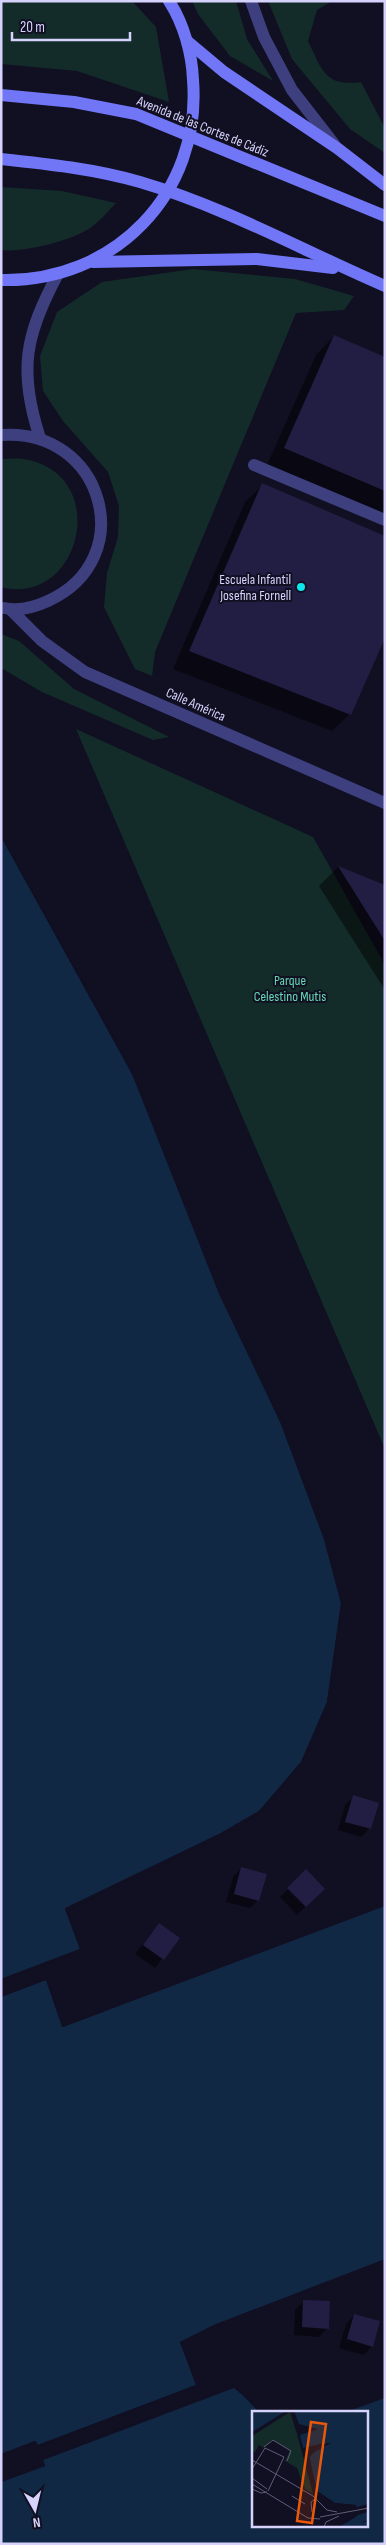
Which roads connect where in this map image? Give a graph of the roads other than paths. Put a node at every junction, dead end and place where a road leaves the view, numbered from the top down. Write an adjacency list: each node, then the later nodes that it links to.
1 (169, 1): 3 (main road)
2 (251, 1): 6 (street)
3 (186, 40): 5 (main road); 6 (main road)
4 (1, 95): 5 (main road, Avenida de las Cortes de Cádiz)
5 (190, 135): 9 (main road); 10 (main road, Avenida de las Cortes de Cádiz)
6 (337, 148): 8 (main road)
7 (1, 158): 9 (main road)
8 (385, 185)
9 (167, 192): 11 (main road); 12 (main road)
10 (385, 216)
11 (91, 262): 12 (main road); 13 (main road)
12 (349, 270): 15 (main road)
13 (58, 274): 14 (main road); 17 (street)
14 (1, 280)
15 (385, 286)
16 (1, 435): 17 (street)
17 (40, 438): 20 (street)
18 (254, 466): 19 (street)
19 (385, 520)
20 (6, 609): 21 (street, Calle América)
21 (385, 803)

